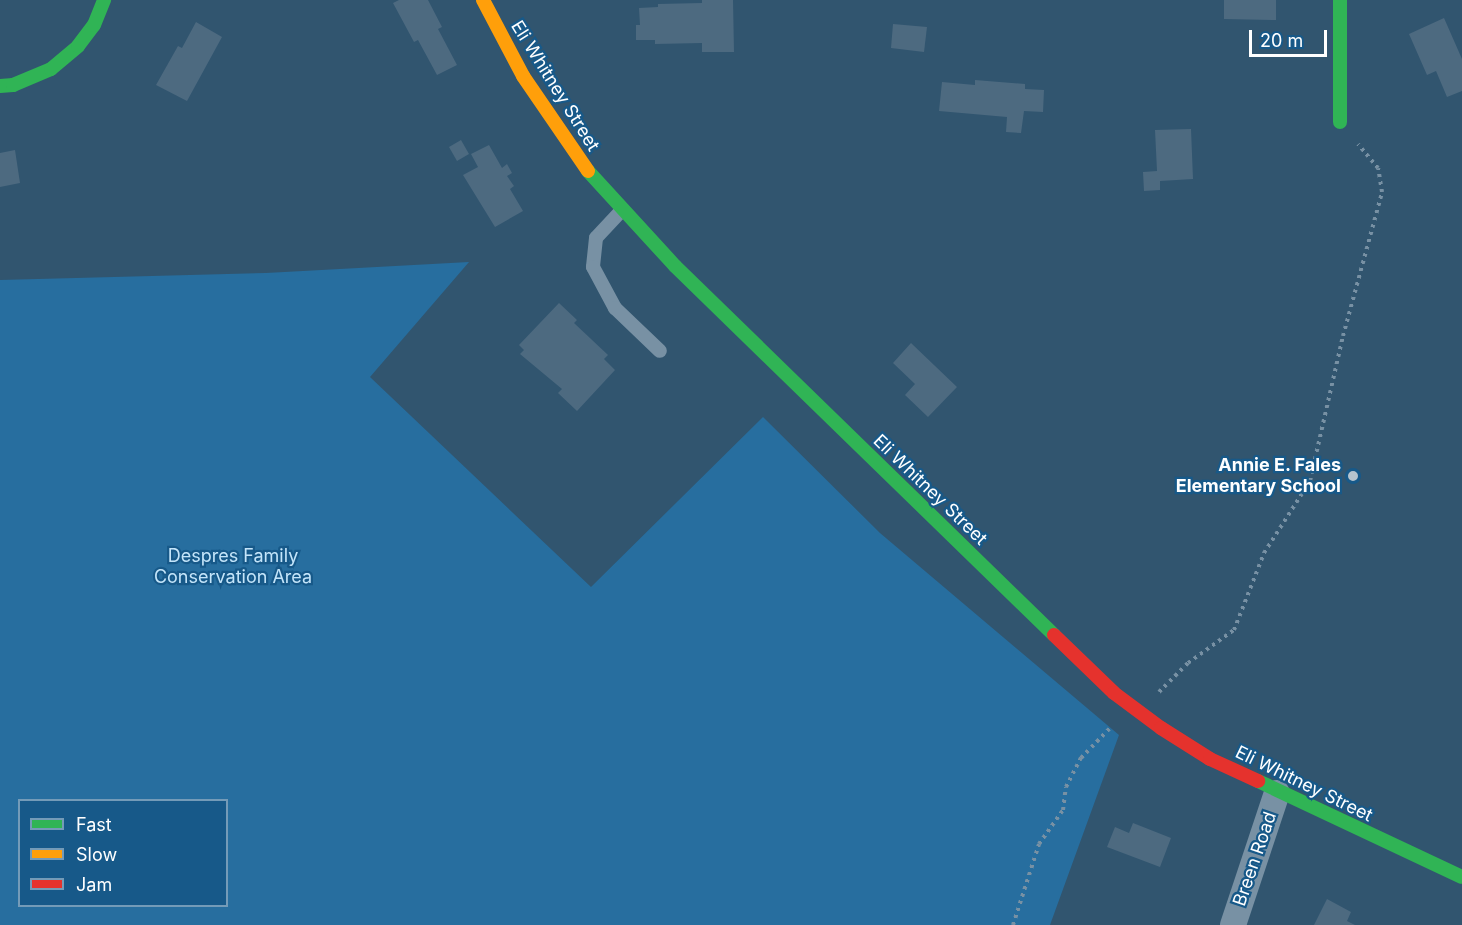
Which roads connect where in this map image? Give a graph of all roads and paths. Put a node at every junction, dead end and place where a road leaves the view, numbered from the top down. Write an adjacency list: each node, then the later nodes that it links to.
1 (104, 0): 4 (street)
2 (483, 0): 6 (street, Eli Whitney Street)
3 (1340, 0): 5 (street)
4 (0, 86)
5 (1340, 122): 8 (path)
6 (622, 210): 7 (lane); 8 (street, Eli Whitney Street)
7 (660, 351)
8 (1141, 714): 9 (street, Eli Whitney Street); 11 (path)
9 (1277, 793): 10 (street, Eli Whitney Street); 12 (street, Breen Road)
10 (1462, 877)
11 (1013, 925)
12 (1233, 925)

